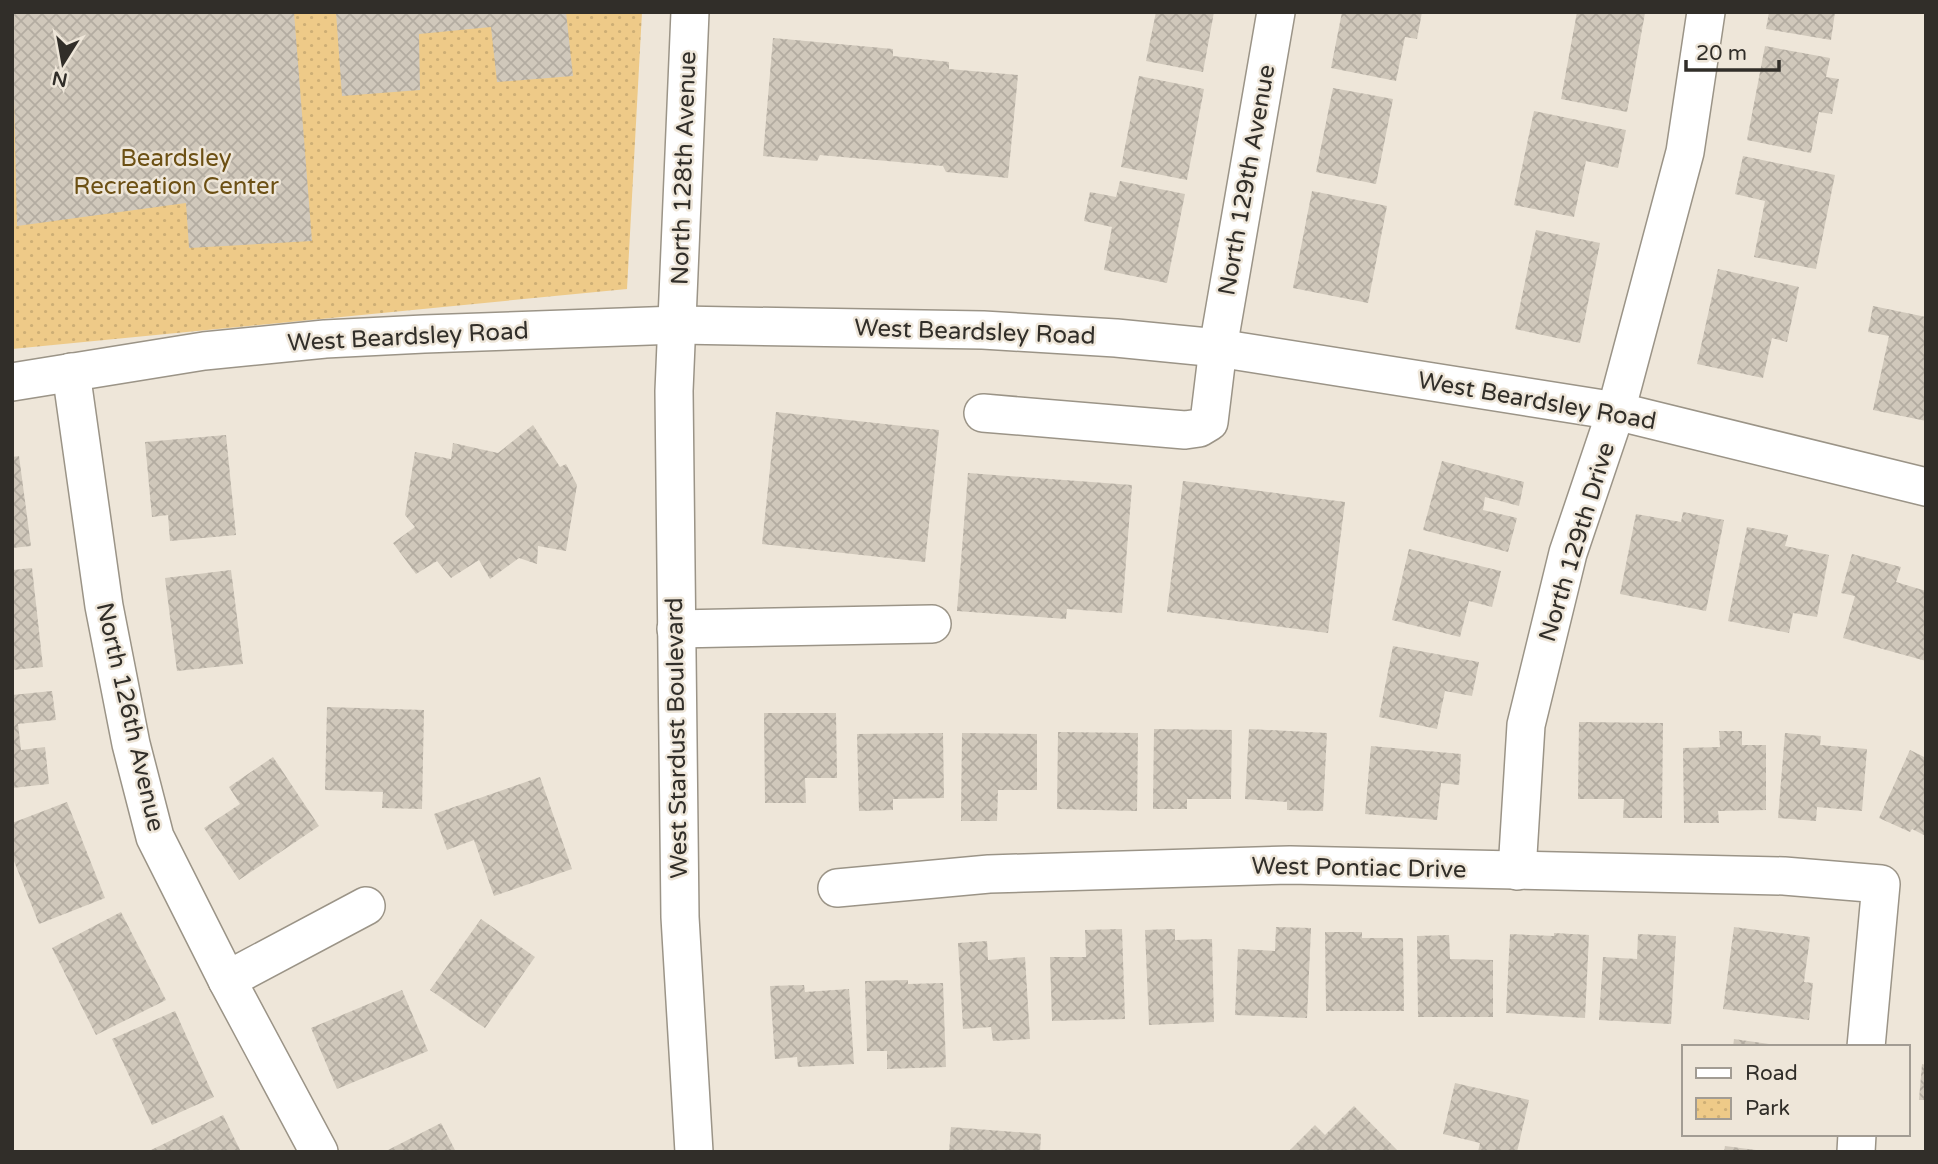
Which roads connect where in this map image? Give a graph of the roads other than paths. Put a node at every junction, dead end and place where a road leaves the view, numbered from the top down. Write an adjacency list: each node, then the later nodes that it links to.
1 (690, 12): 4 (street, North 128th Avenue)
2 (1276, 12): 5 (street, North 129th Avenue)
3 (1706, 12): 8 (street, North 129th Drive)
4 (678, 325): 5 (street, West Beardsley Road); 6 (street, West Beardsley Road); 12 (street, West Stardust Boulevard)
5 (1218, 348): 8 (street, West Beardsley Road); 9 (street, North 129th Avenue)
6 (71, 372): 7 (street, West Beardsley Road); 16 (street, North 126th Avenue)
7 (12, 382)
8 (1616, 411): 10 (street, West Beardsley Road); 13 (street, North 129th Drive)
9 (984, 413)
10 (1926, 487)
11 (932, 624): 12 (street)
12 (676, 629): 19 (street, West Stardust Boulevard)
13 (1517, 871): 14 (street, West Pontiac Drive); 17 (street, West Pontiac Drive)
14 (837, 888)
15 (366, 906): 16 (street)
16 (227, 980): 18 (street, North 126th Avenue)
17 (1866, 1045)
18 (319, 1152)
19 (694, 1152)

